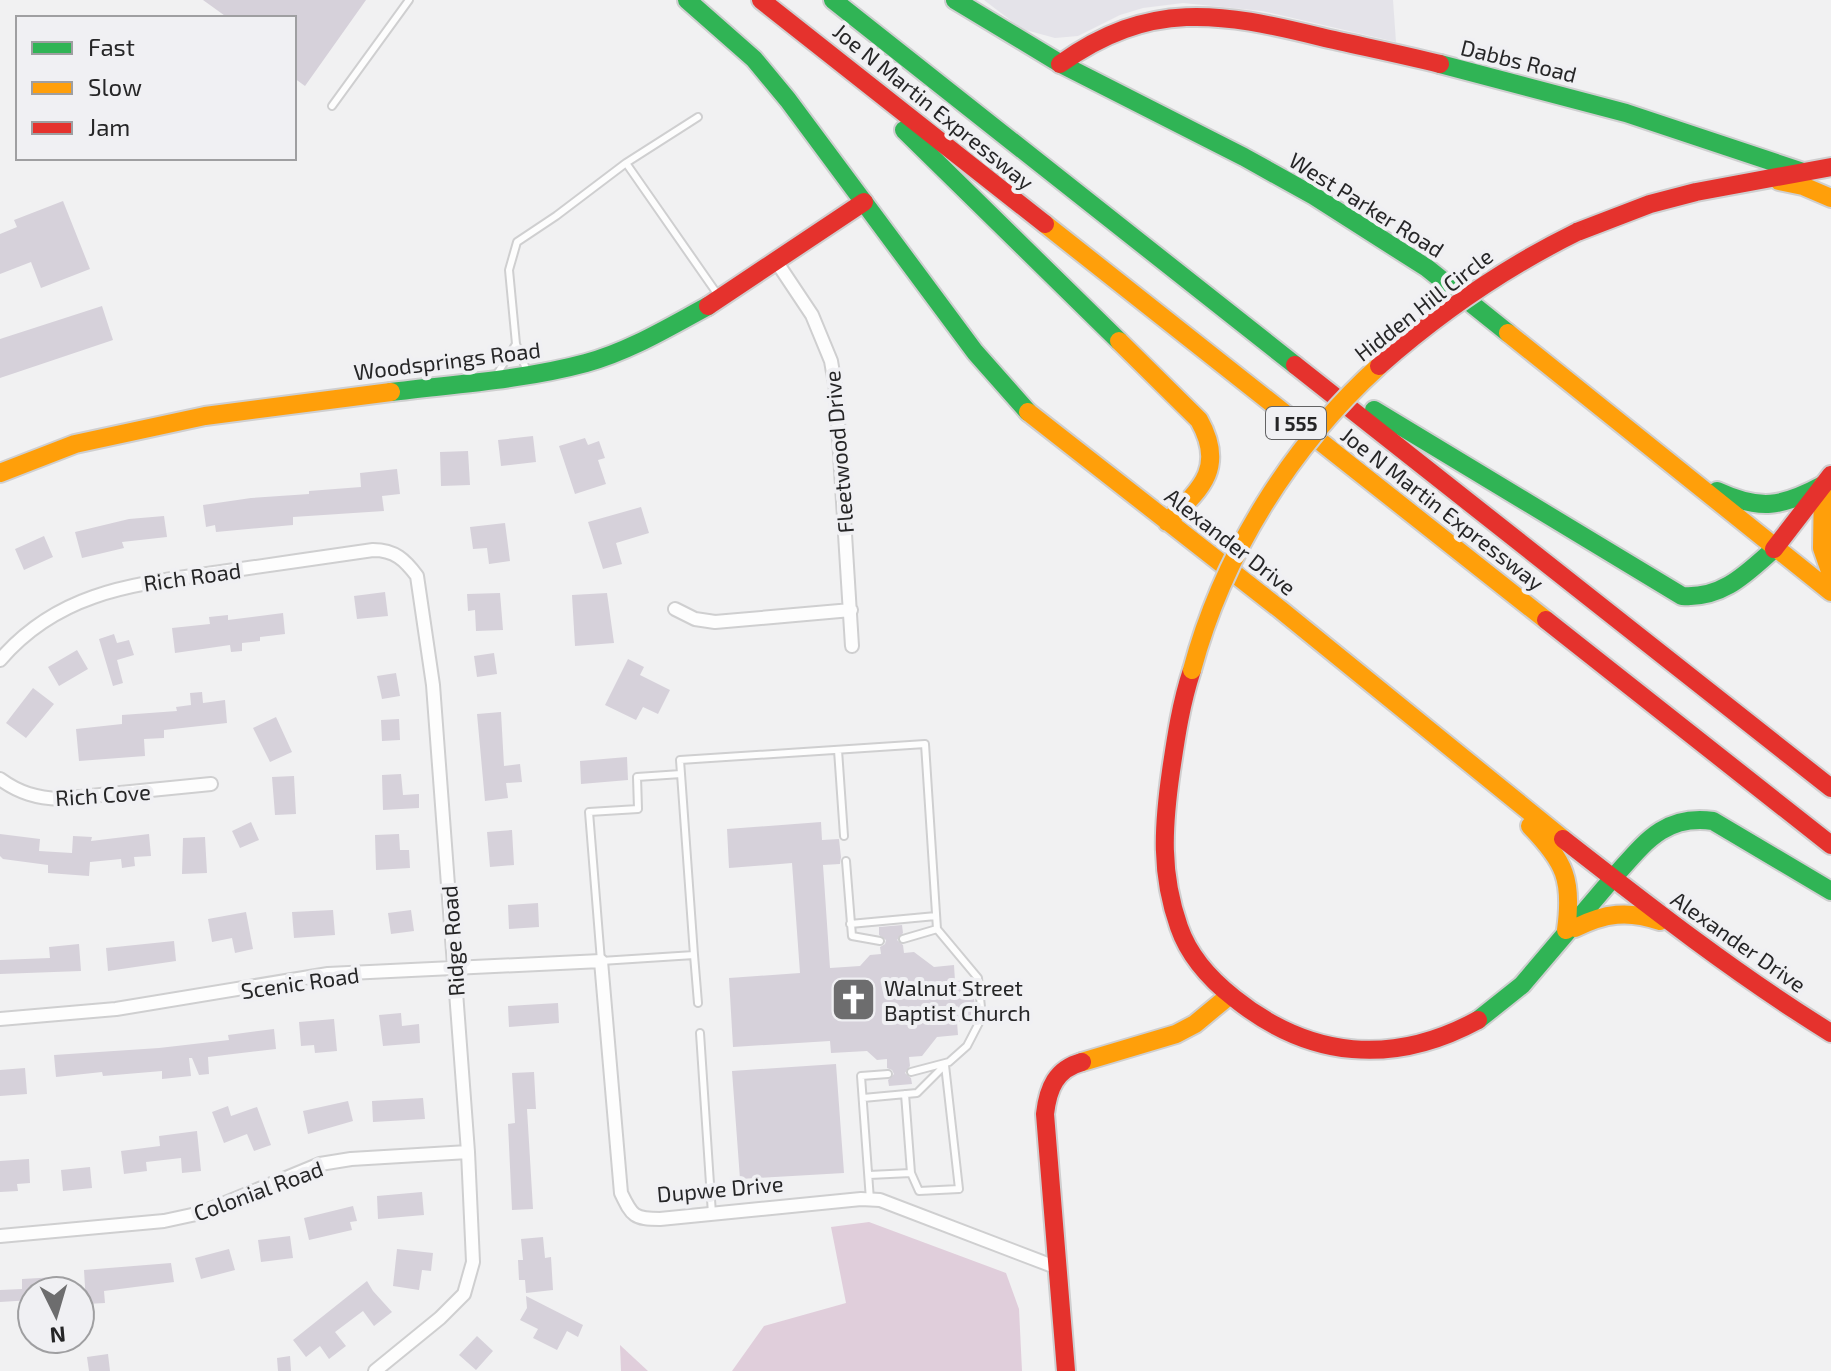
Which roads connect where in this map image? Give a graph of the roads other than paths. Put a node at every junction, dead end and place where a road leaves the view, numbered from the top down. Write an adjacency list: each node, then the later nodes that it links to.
1 (409, 0): 9 (lane)
2 (687, 0): 16 (main road, Alexander Drive)
3 (761, 0): 7 (main road, Joe N Martin Expressway / I 555)
4 (833, 0): 20 (main road, Joe N Martin Expressway / I 555)
5 (955, 0): 8 (main road, West Parker Road)
6 (1218, 8): 8 (main road, Dabbs Road); 13 (main road, Dabbs Road)
7 (817, 44): 26 (main road); 42 (main road, Joe N Martin Expressway / I 555)
8 (1060, 64): 24 (main road, West Parker Road)
9 (332, 106)
10 (698, 117): 11 (lane)
11 (626, 163): 18 (lane); 19 (lane)
12 (1831, 167): 13 (main road, Hidden Hill Circle)
13 (1803, 172): 14 (main road, Hidden Hill Circle)
14 (1765, 178): 15 (main road); 56 (main road, Hidden Hill Circle, bridge)
15 (1831, 198)
16 (864, 202): 17 (main road, Woodsprings Road); 26 (main road, Alexander Drive)
17 (776, 261): 18 (main road, Woodsprings Road); 32 (street, Fleetwood Drive)
18 (720, 298): 21 (main road, Woodsprings Road)
19 (516, 344): 21 (lane); 22 (lane)
20 (1288, 358): 27 (main road); 40 (main road, Joe N Martin Expressway / I 555)
21 (529, 375): 22 (main road, Woodsprings Road)
22 (495, 377): 23 (main road, Woodsprings Road)
23 (0, 473)
24 (1688, 477): 25 (main road); 27 (main road, West Parker Road)
25 (1827, 480): 27 (main road); 29 (main road)
26 (1167, 522): 36 (main road, Alexander Drive)
27 (1774, 549): 30 (main road, West Parker Road)
28 (403, 559): 34 (street, Rich Road); 55 (street, Ridge Road)
29 (1831, 574)
30 (1831, 592)
31 (675, 609): 32 (street)
32 (851, 610): 33 (street, Fleetwood Drive)
33 (852, 646)
34 (0, 660)
35 (838, 750): 37 (lane); 41 (lane); 46 (lane)
36 (1469, 765): 44 (main road, Alexander Drive); 50 (main road)
37 (681, 774): 53 (lane); 54 (lane)
38 (0, 779): 39 (street, Rich Cove)
39 (211, 784)
40 (1831, 788)
41 (844, 836)
42 (1831, 845)
43 (846, 861): 47 (lane)
44 (1613, 878): 45 (main road, Hidden Hill Circle); 48 (main road, Alexander Drive); 50 (main road, Hidden Hill Circle)
45 (1831, 891)
46 (936, 916): 47 (lane); 49 (lane)
47 (850, 924): 52 (lane)
48 (1676, 928): 50 (main road); 60 (main road, Alexander Drive)
49 (937, 929): 51 (lane); 61 (lane)
50 (1565, 933): 56 (main road, Hidden Hill Circle)
51 (903, 939)
52 (880, 941)
53 (694, 955): 54 (lane); 57 (lane)
54 (601, 961): 55 (street, Scenic Road); 70 (street, Dupwe Drive)
55 (453, 967): 58 (street, Scenic Road); 66 (street, Ridge Road)
56 (1230, 995): 72 (main road)
57 (698, 1003)
58 (0, 1019)
59 (700, 1033): 70 (lane)
60 (1831, 1033)
61 (945, 1065): 62 (lane); 64 (lane); 67 (lane)
62 (911, 1072)
63 (888, 1074): 65 (lane)
64 (905, 1094): 65 (lane); 67 (lane)
65 (863, 1098): 68 (lane)
66 (468, 1152): 71 (street, Colonial Road); 73 (street, Ridge Road)
67 (911, 1173): 68 (lane)
68 (869, 1175): 69 (lane)
69 (870, 1200): 70 (street, Dupwe Drive); 72 (street, Dupwe Drive)
70 (712, 1214)
71 (0, 1236)
72 (1058, 1268): 74 (main road)
73 (375, 1371)
74 (1066, 1371)

